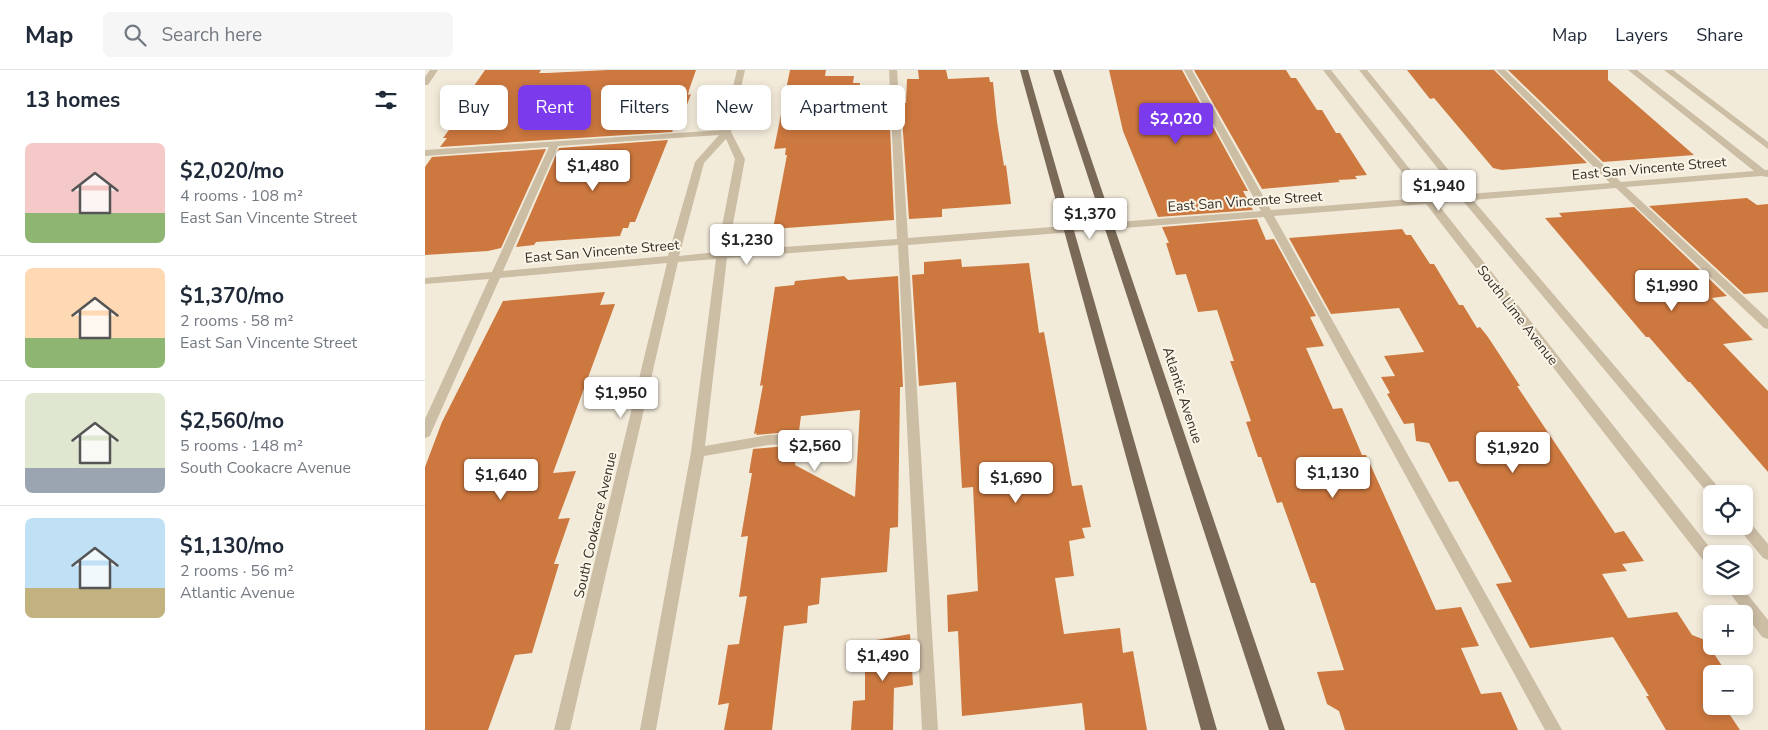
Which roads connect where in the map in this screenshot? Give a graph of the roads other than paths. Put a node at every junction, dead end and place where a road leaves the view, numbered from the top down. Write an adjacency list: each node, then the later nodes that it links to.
1 (434, 70): 12 (street)
2 (741, 70): 13 (street, South Cookacre Avenue)
3 (893, 70): 24 (street)
4 (1023, 70): 23 (main road)
5 (1057, 70): 22 (main road, Atlantic Avenue)
6 (1188, 70): 21 (street)
7 (1327, 70): 20 (street, South Lime Avenue)
8 (1363, 70): 19 (street)
9 (1500, 70): 18 (street)
10 (1632, 70): 17 (street)
11 (1668, 70): 15 (street)
12 (425, 83)
13 (727, 132): 14 (street); 25 (street); 26 (street, South Cookacre Avenue)
14 (555, 144): 16 (street); 27 (street)
15 (1768, 146)
16 (425, 153)
17 (1766, 174): 18 (street, East San Vincente Street)
18 (1617, 184): 19 (street, East San Vincente Street); 29 (street)
19 (1466, 198): 20 (street, East San Vincente Street); 33 (street)
20 (1428, 201): 21 (street, East San Vincente Street); 35 (street, South Lime Avenue)
21 (1269, 213): 22 (street, East San Vincente Street); 44 (street)
22 (1108, 226): 23 (street, East San Vincente Street); 43 (main road, Atlantic Avenue)
23 (1068, 230): 24 (street, East San Vincente Street); 42 (main road)
24 (902, 242): 25 (street, East San Vincente Street); 41 (street)
25 (722, 254): 26 (street, East San Vincente Street); 32 (street)
26 (673, 258): 27 (street, East San Vincente Street); 39 (street, South Cookacre Avenue)
27 (496, 275): 28 (street, East San Vincente Street); 30 (street)
28 (425, 281)
29 (1768, 325)
30 (425, 433)
31 (817, 437): 32 (street)
32 (698, 452): 40 (street)
33 (1709, 485)
34 (1752, 535): 36 (street)
35 (1703, 550)
36 (1768, 554)
37 (1739, 595): 38 (street)
38 (1768, 632)
39 (562, 730)
40 (648, 730)
41 (930, 730)
42 (1209, 730)
43 (1277, 730)
44 (1554, 730)

